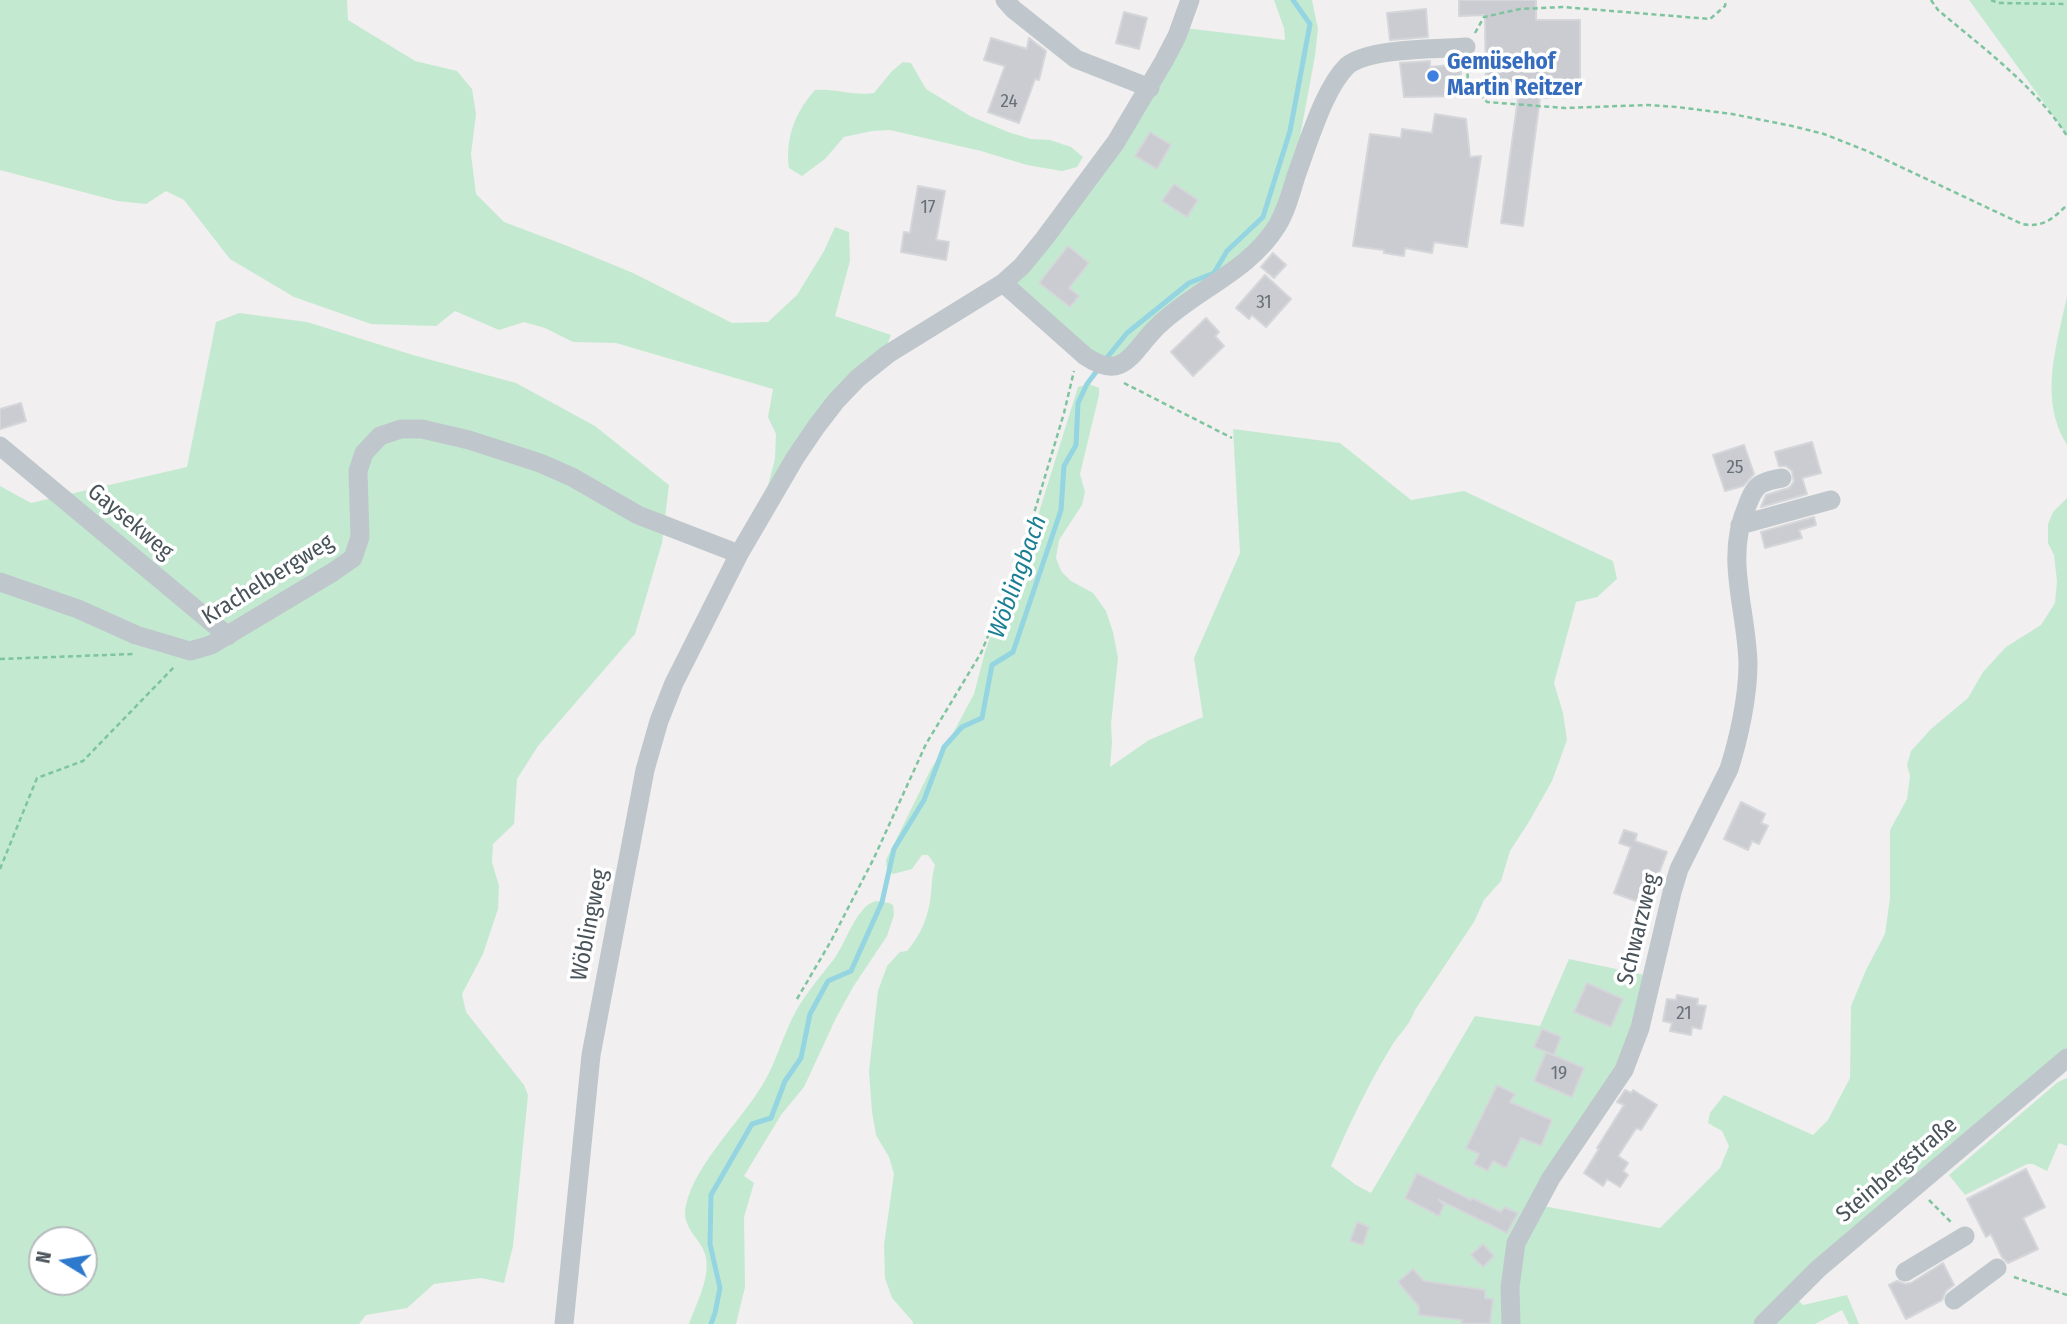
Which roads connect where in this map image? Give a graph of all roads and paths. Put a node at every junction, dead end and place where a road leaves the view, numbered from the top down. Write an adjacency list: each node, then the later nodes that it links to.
1 (1005, 0): 8 (street)
2 (1190, 0): 8 (street, Wöblingweg)
3 (1726, 0): 7 (path)
4 (1931, 0): 9 (path)
5 (1991, 0): 6 (path)
6 (2067, 4)
7 (1466, 47): 10 (path); 12 (street)
8 (1150, 88): 11 (street, Wöblingweg)
9 (2067, 136)
10 (2067, 205)
11 (1003, 282): 12 (street); 18 (street, Wöblingweg)
12 (1097, 362): 13 (path); 25 (path)
13 (1232, 438)
14 (0, 446): 20 (street, Gaysekweg)
15 (1782, 478): 17 (street, Schwarzweg)
16 (1831, 500): 17 (street)
17 (1740, 525): 34 (street, Schwarzweg)
18 (740, 554): 20 (street, Krachelbergweg); 33 (street, Wöblingweg)
19 (0, 582): 21 (street, Krachelbergweg)
20 (228, 636): 21 (street, Krachelbergweg)
21 (190, 651): 24 (path)
22 (135, 653): 23 (path)
23 (0, 659)
24 (0, 869)
25 (797, 999)
26 (2067, 1058): 27 (street, Steinbergstraße)
27 (1916, 1186): 28 (path); 35 (street, Steinbergstraße)
28 (1965, 1236): 30 (street)
29 (1997, 1268): 31 (path); 32 (street)
30 (1905, 1272)
31 (2067, 1295)
32 (1954, 1300)
33 (564, 1324)
34 (1511, 1324)
35 (1763, 1324)

